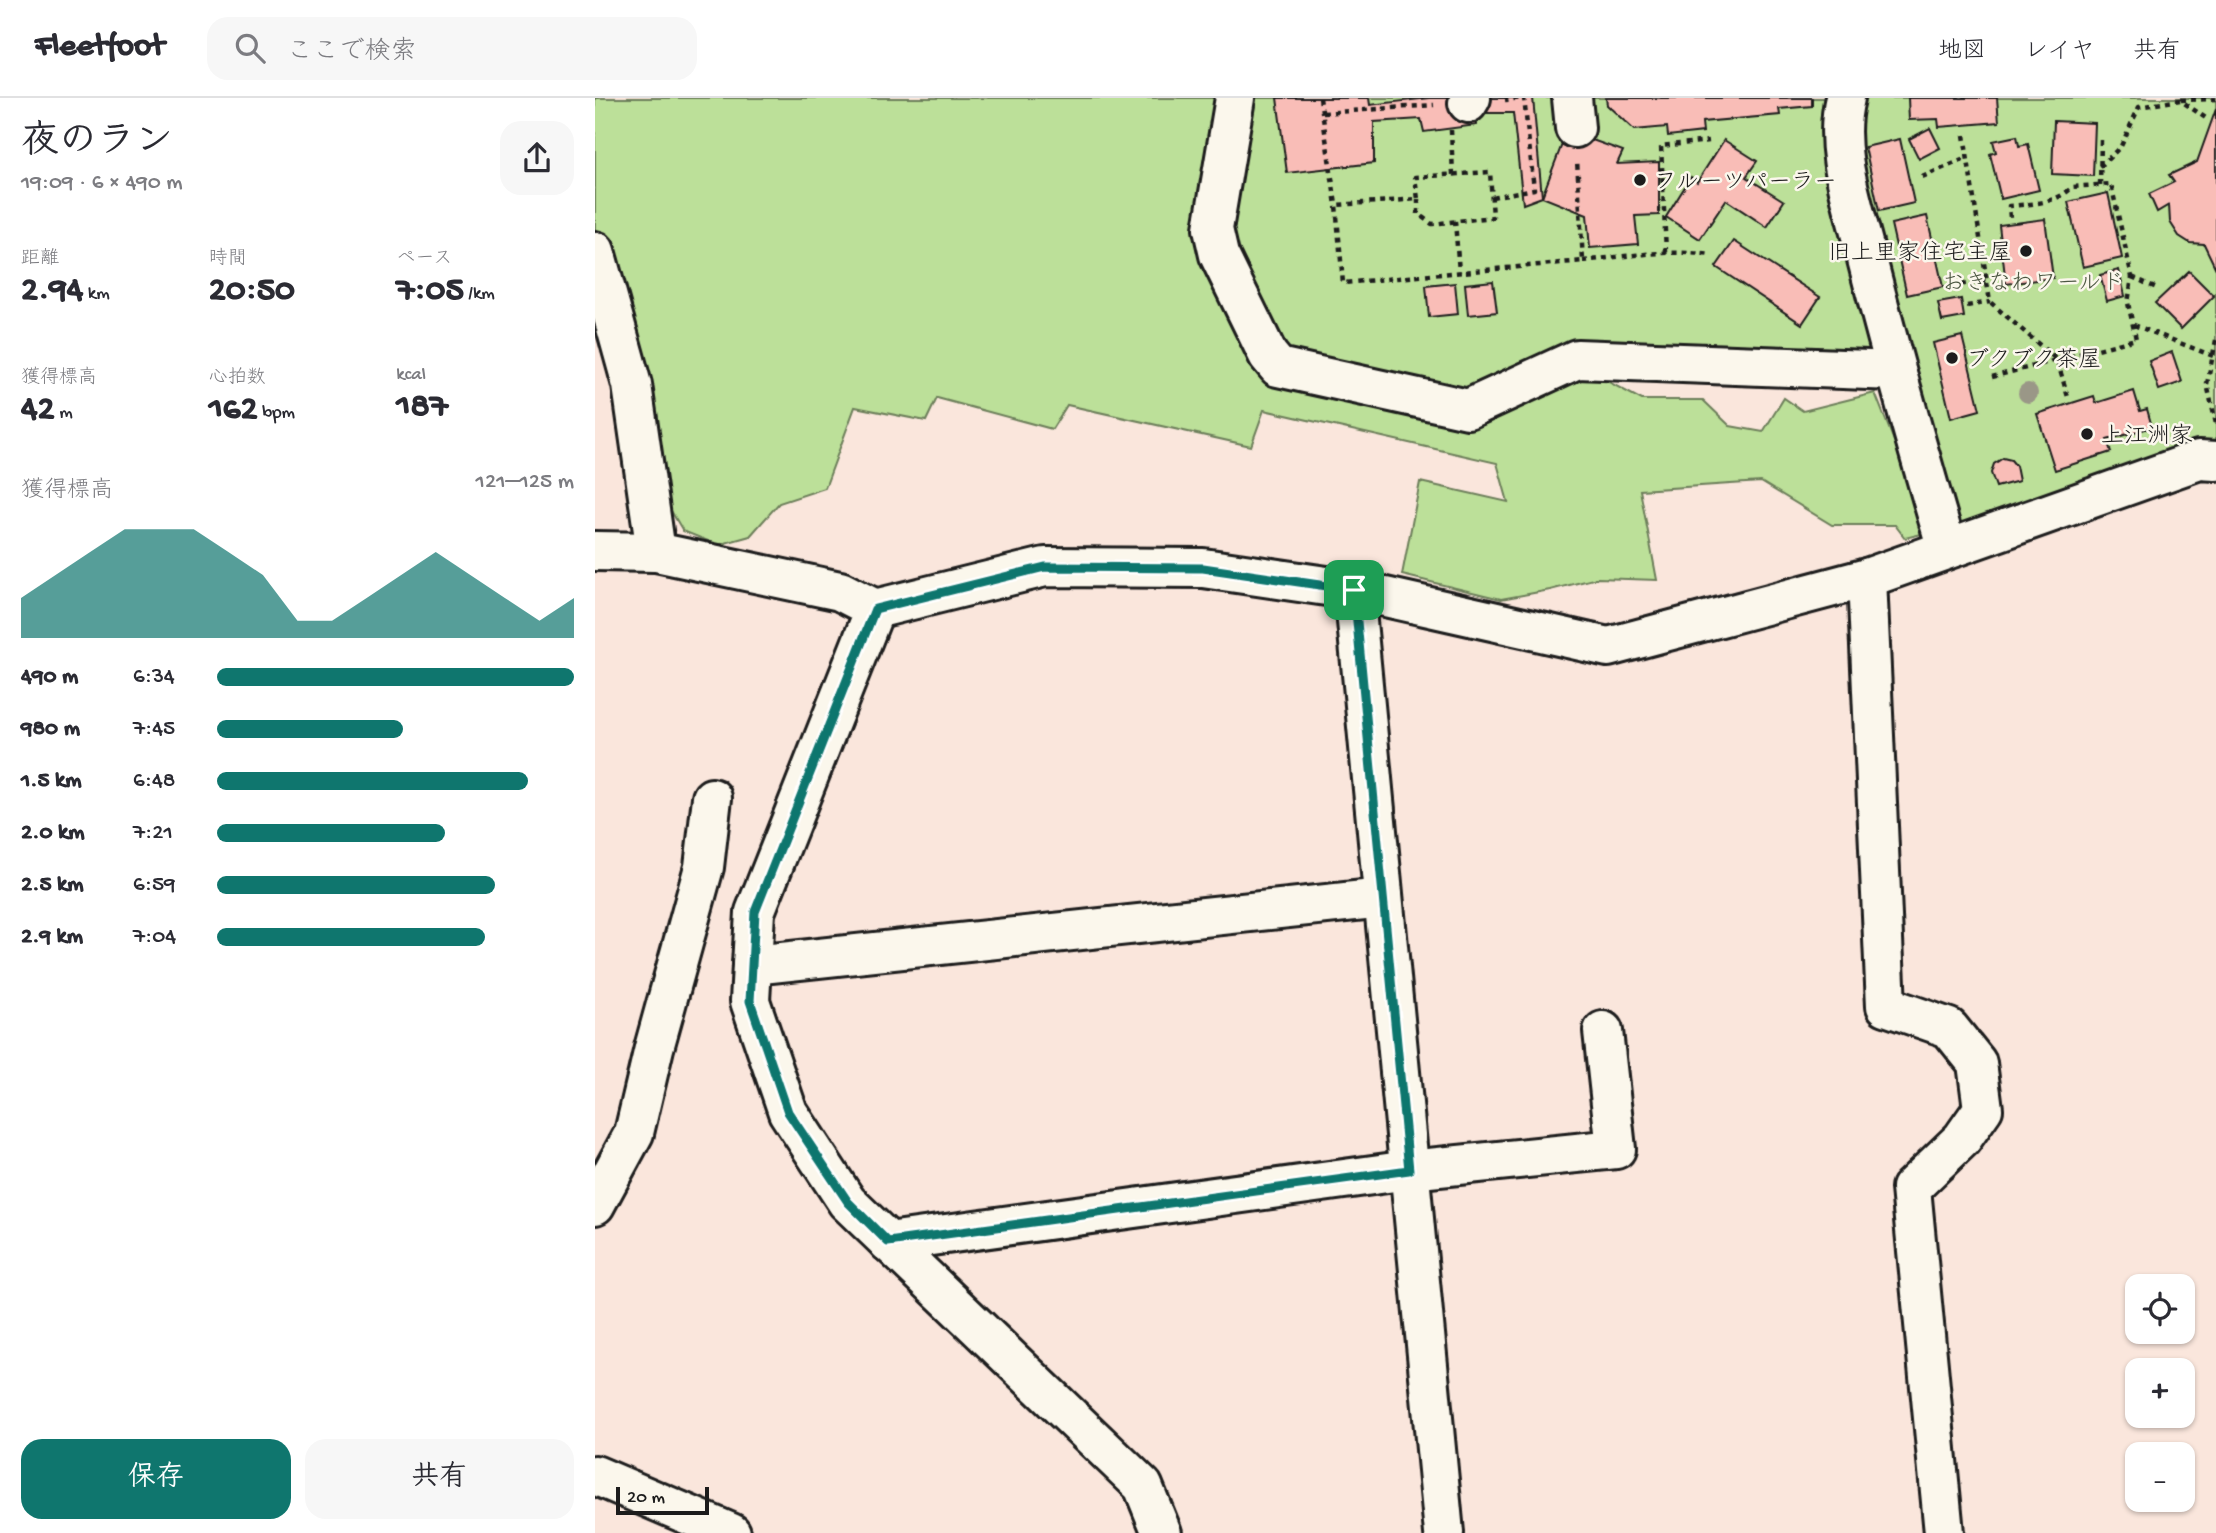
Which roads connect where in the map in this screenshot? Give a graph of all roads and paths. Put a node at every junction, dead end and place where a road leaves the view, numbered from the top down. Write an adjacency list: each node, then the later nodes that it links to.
1 (1235, 98): 38 (street)
2 (1320, 98): 20 (path)
3 (1845, 98): 38 (street)
4 (2216, 99): 5 (path)
5 (2181, 100): 8 (path); 13 (path)
6 (1463, 109): 14 (path)
7 (1574, 113): 26 (path)
8 (2207, 119)
9 (1964, 135): 12 (path)
10 (2101, 140): 13 (path)
11 (1709, 141): 24 (path)
12 (1967, 158): 15 (path); 29 (path)
13 (2100, 167): 16 (path)
14 (1454, 175): 18 (path); 19 (path)
15 (1922, 177)
16 (2100, 185): 21 (path); 28 (path)
17 (1534, 189): 18 (path)
18 (1492, 197): 22 (path)
19 (1418, 199): 20 (path); 22 (path)
20 (1336, 205): 27 (path)
21 (2010, 218)
22 (1455, 221): 27 (path)
23 (595, 251): 45 (street)
24 (1666, 252): 25 (path); 26 (path)
25 (1712, 255)
26 (1583, 261): 27 (path)
27 (1459, 272)
28 (2132, 277): 31 (path); 34 (path)
29 (1986, 281): 30 (path); 32 (path)
30 (1951, 286)
31 (2159, 289)
32 (1990, 302): 33 (path); 37 (path)
33 (1968, 306)
34 (2133, 325): 36 (path); 37 (path)
35 (2216, 340): 36 (path)
36 (2213, 356): 41 (path)
37 (2057, 360): 39 (path); 40 (path)
38 (1895, 371): 43 (street)
39 (1992, 377)
40 (2068, 397)
41 (2216, 424)
42 (2216, 461): 43 (street)
43 (1947, 549): 46 (street)
44 (595, 551): 45 (street)
45 (656, 552): 48 (street)
46 (1867, 578): 47 (street); 60 (street)
47 (1354, 590): 48 (street); 50 (street)
48 (875, 609): 51 (street)
49 (712, 798): 54 (street)
50 (1383, 898): 51 (street); 53 (street)
51 (752, 965): 55 (street)
52 (1603, 1031): 53 (street)
53 (1409, 1170): 55 (street); 59 (street)
54 (595, 1205)
55 (888, 1242): 58 (street)
56 (595, 1475): 57 (street)
57 (731, 1533)
58 (1162, 1533)
59 (1444, 1533)
60 (1944, 1533)

